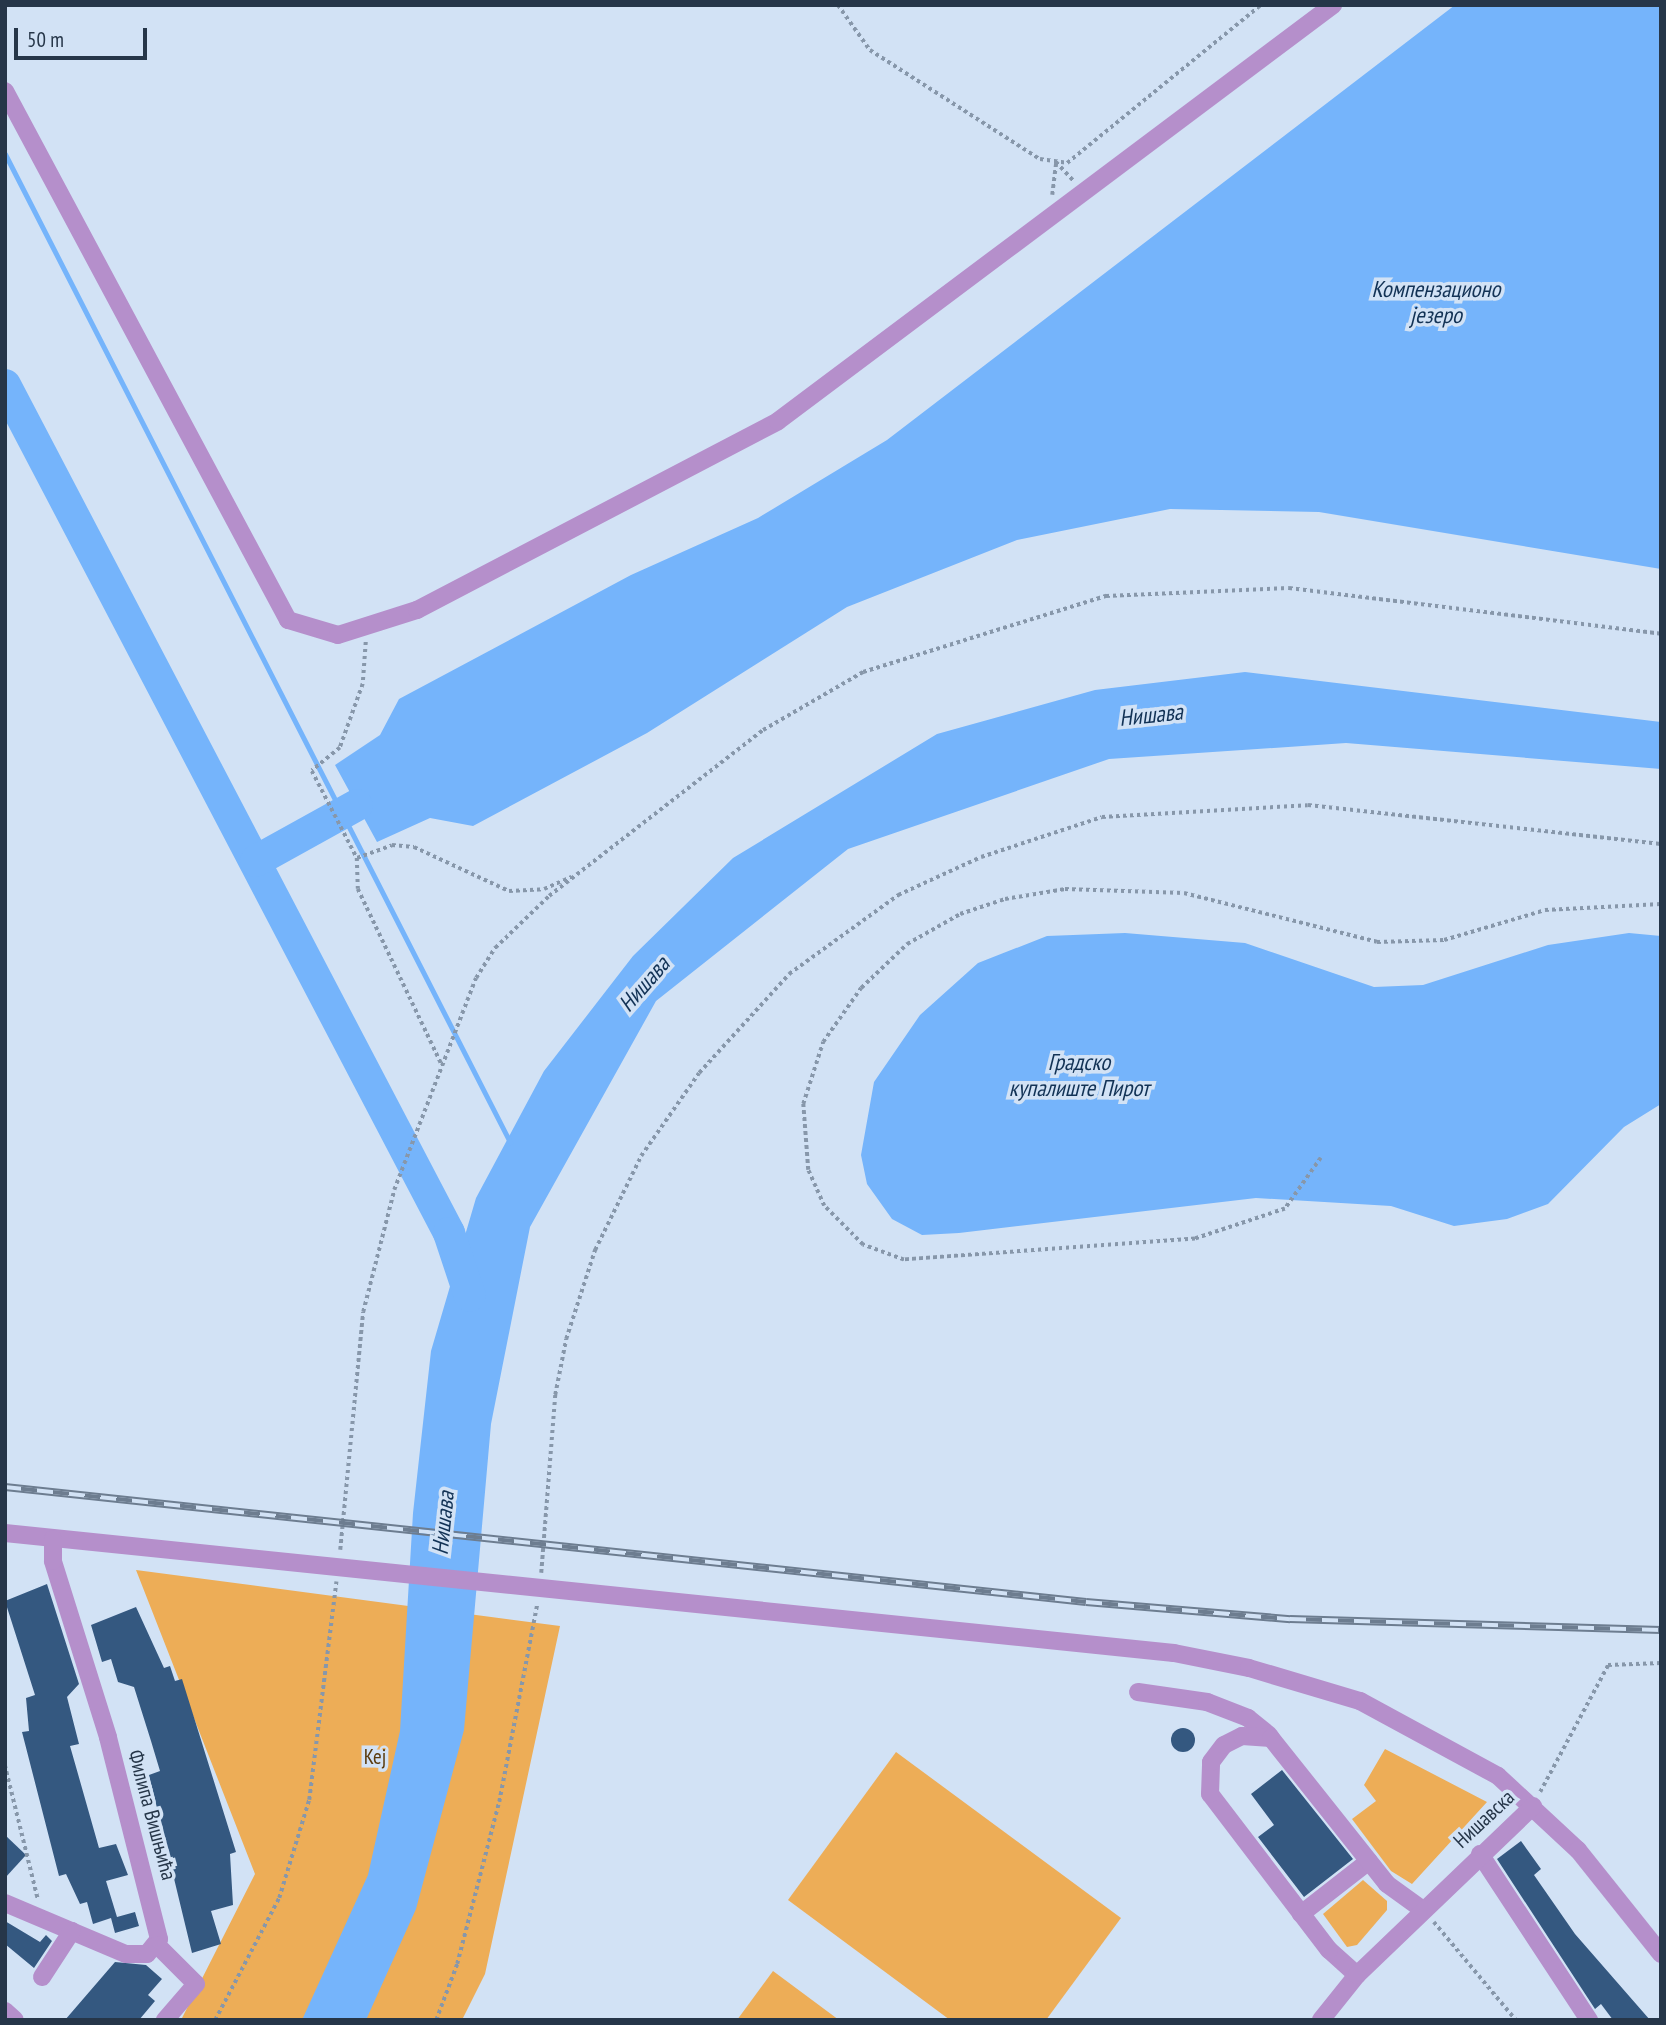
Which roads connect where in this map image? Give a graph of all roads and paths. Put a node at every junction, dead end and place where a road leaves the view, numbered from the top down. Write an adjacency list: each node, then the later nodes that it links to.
1 (838, 5): 2 (path)
2 (1261, 5)
3 (1333, 5): 5 (street)
4 (5, 91): 5 (street)
5 (365, 626): 8 (path)
6 (1661, 634): 9 (path)
7 (1661, 844): 16 (path)
8 (358, 858): 9 (path); 11 (path)
9 (577, 875): 11 (path)
10 (1661, 904): 12 (path)
11 (442, 1064): 15 (path)
12 (1321, 1158)
13 (5, 1533): 14 (street)
14 (53, 1539): 15 (street); 29 (street, Филипа Вишњића)
15 (343, 1571): 16 (street); 36 (path)
16 (539, 1591): 21 (street); 37 (path)
17 (1661, 1663): 21 (path, Нишавска)
18 (1138, 1692): 19 (street)
19 (1271, 1738): 23 (street); 26 (street)
20 (5, 1765): 27 (path)
21 (1533, 1806): 22 (street, Нишавска); 30 (street)
22 (1480, 1854): 25 (street, Нишавска); 40 (street)
23 (1369, 1861): 25 (street); 26 (street)
24 (5, 1903): 27 (street)
25 (1423, 1910): 31 (street, Нишавска); 39 (path)
26 (1301, 1914): 31 (street)
27 (42, 1918): 28 (street)
28 (72, 1931): 29 (street); 32 (street)
29 (157, 1945): 35 (street)
30 (1661, 1954)
31 (1357, 1975): 38 (street, Нишавска)
32 (42, 1977)
33 (5, 2011): 34 (street)
34 (15, 2020)
35 (165, 2020)
36 (215, 2020)
37 (436, 2020)
38 (1321, 2020)
39 (1516, 2020)
40 (1589, 2020)

